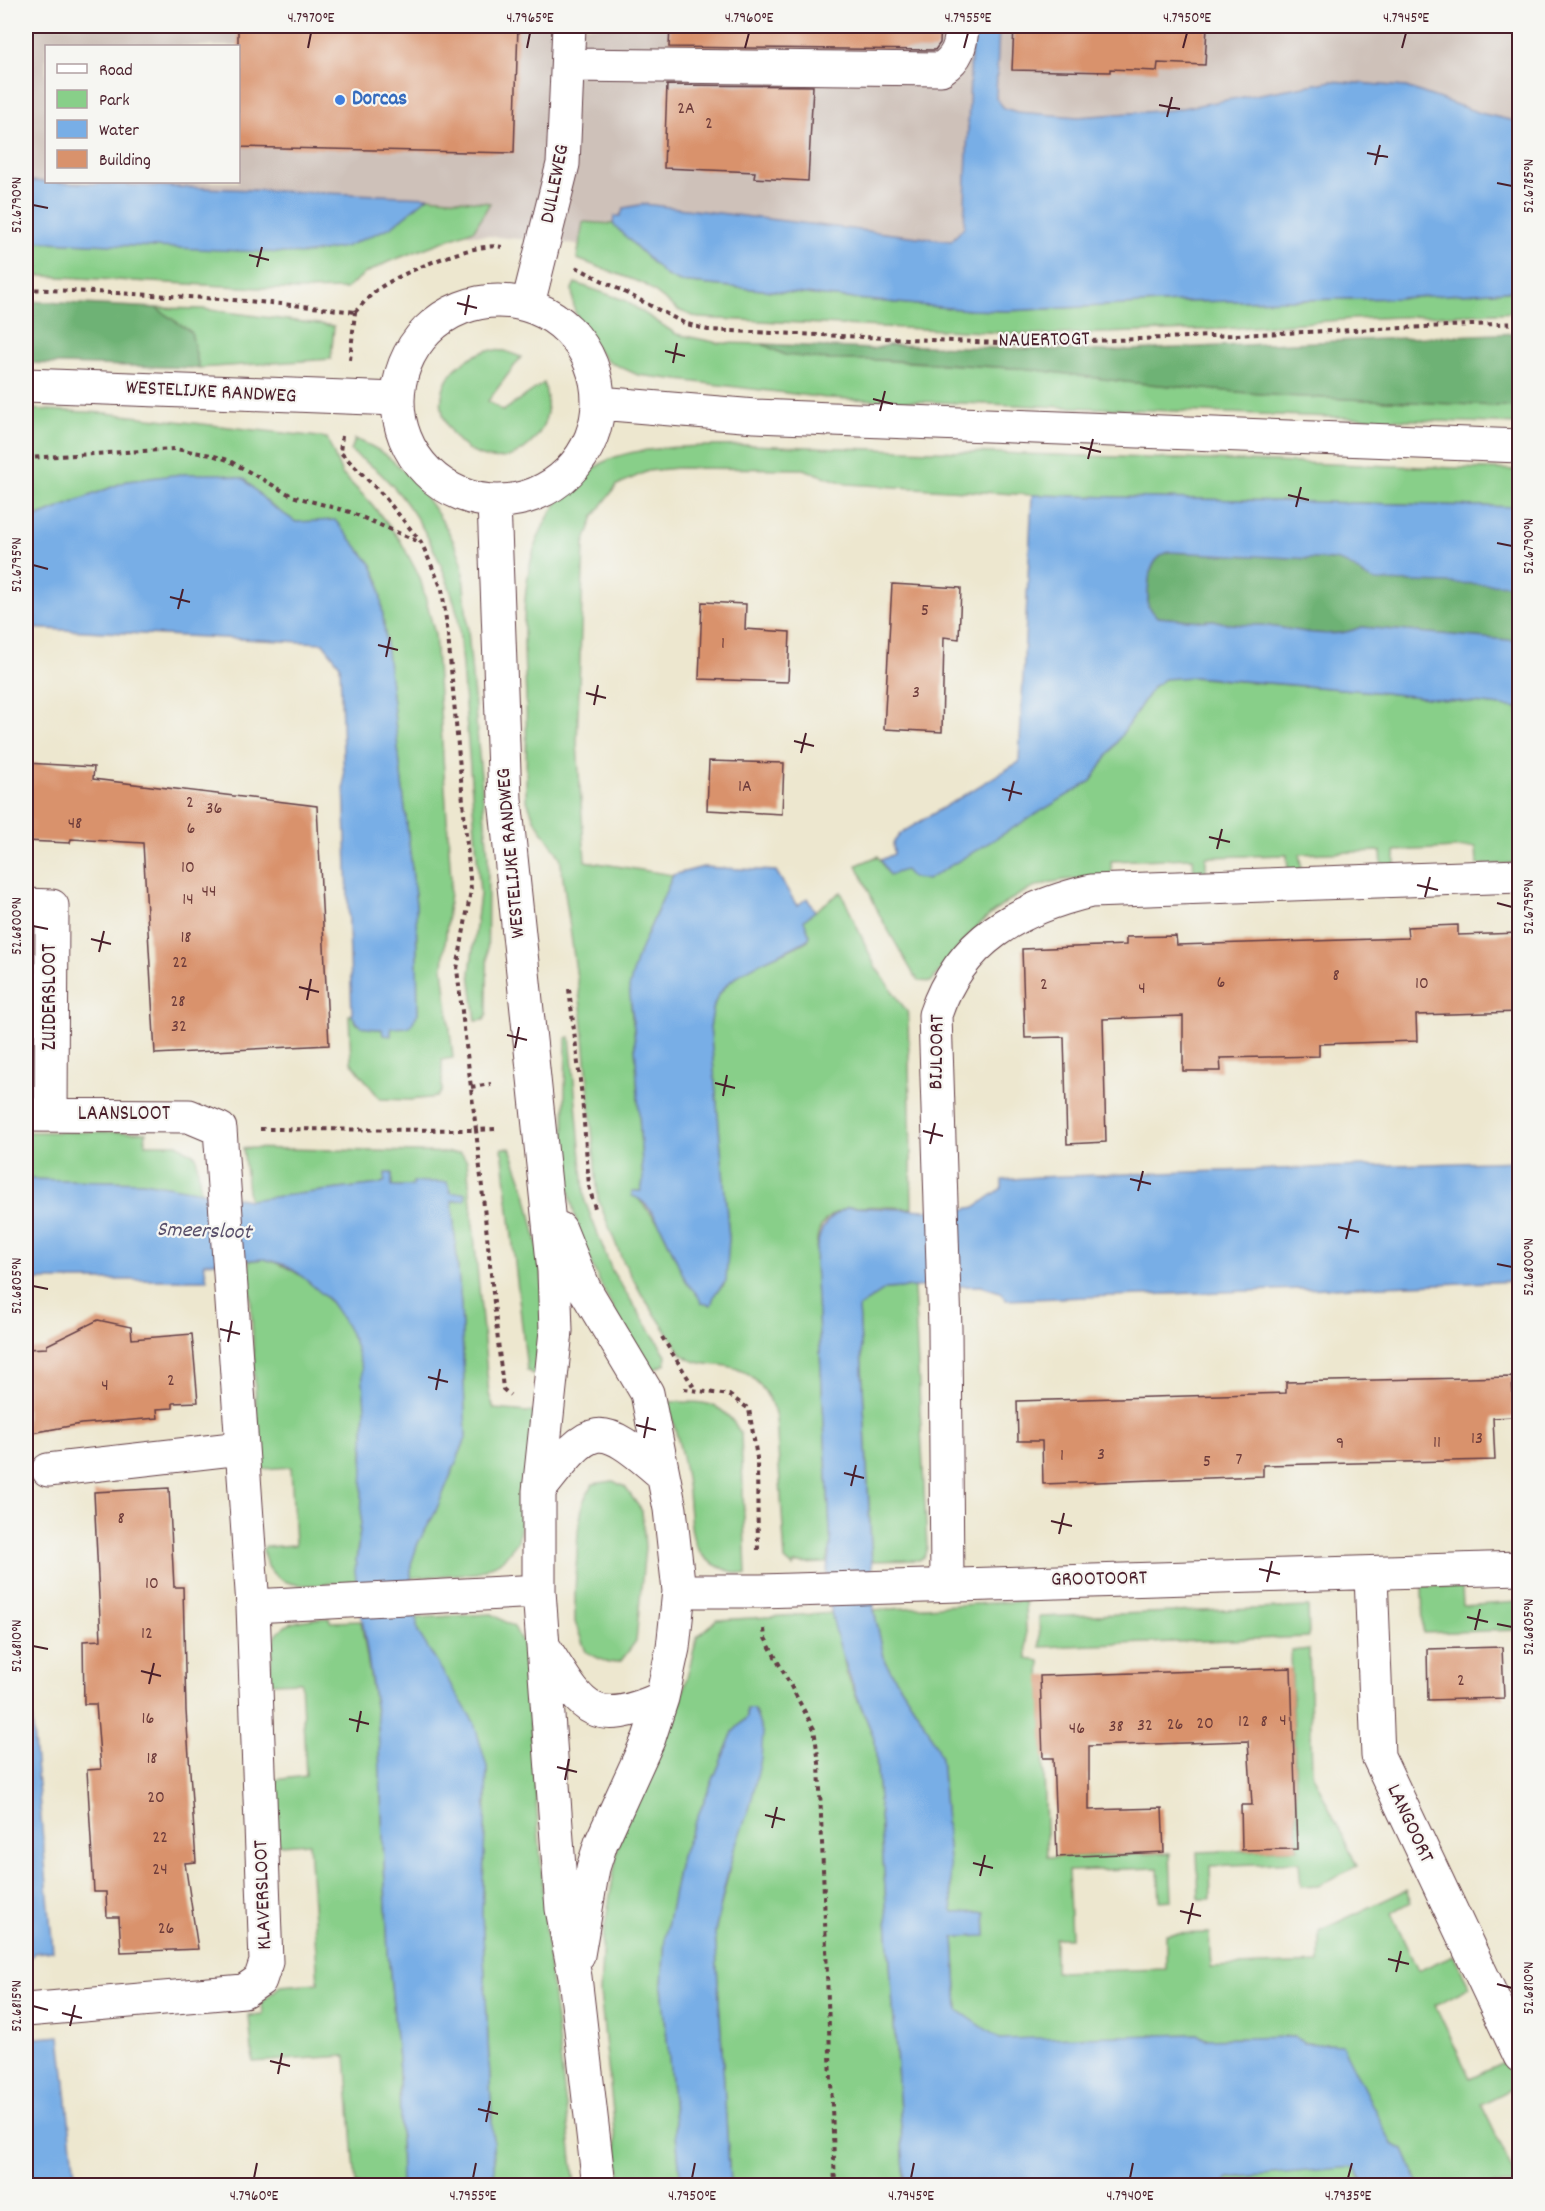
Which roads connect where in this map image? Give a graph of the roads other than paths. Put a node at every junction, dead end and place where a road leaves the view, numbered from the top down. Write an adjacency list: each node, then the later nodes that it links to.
1 (569, 26): 3 (street, DULLEWEG)
2 (962, 26): 3 (street)
3 (568, 65): 4 (street, DULLEWEG)
4 (528, 304): 6 (street); 7 (street)
5 (26, 385): 6 (street, WESTELIJKE RANDWEG)
6 (397, 399): 9 (street)
7 (599, 403): 8 (street); 9 (street)
8 (1520, 446)
9 (494, 502): 14 (street, WESTELIJKE RANDWEG)
10 (1520, 876): 21 (street, BIJLOORT)
11 (26, 905): 12 (street, ZUIDERSLOOT)
12 (38, 1115): 13 (street, LAANSLOOT)
13 (220, 1129): 15 (street, KLAVERSLOOT)
14 (549, 1202): 17 (street, WESTELIJKE RANDWEG); 18 (street, WESTELIJKE RANDWEG)
15 (241, 1448): 16 (street); 24 (street, KLAVERSLOOT)
16 (48, 1470)
17 (663, 1475): 18 (street); 23 (street, WESTELIJKE RANDWEG)
18 (539, 1491): 22 (street, WESTELIJKE RANDWEG)
19 (1520, 1569): 20 (street, GROOTOORT)
20 (1371, 1575): 21 (street, GROOTOORT); 29 (street, LANGOORT)
21 (947, 1583): 23 (street, GROOTOORT)
22 (539, 1591): 24 (street); 25 (street, WESTELIJKE RANDWEG)
23 (679, 1591): 26 (street, WESTELIJKE RANDWEG)
24 (253, 1606): 28 (street, KLAVERSLOOT)
25 (543, 1646): 26 (street, WESTELIJKE RANDWEG); 27 (street, WESTELIJKE RANDWEG)
26 (662, 1698): 27 (street, WESTELIJKE RANDWEG)
27 (575, 1977): 30 (street, WESTELIJKE RANDWEG)
28 (26, 2010)
29 (1520, 2056)
30 (600, 2186)

